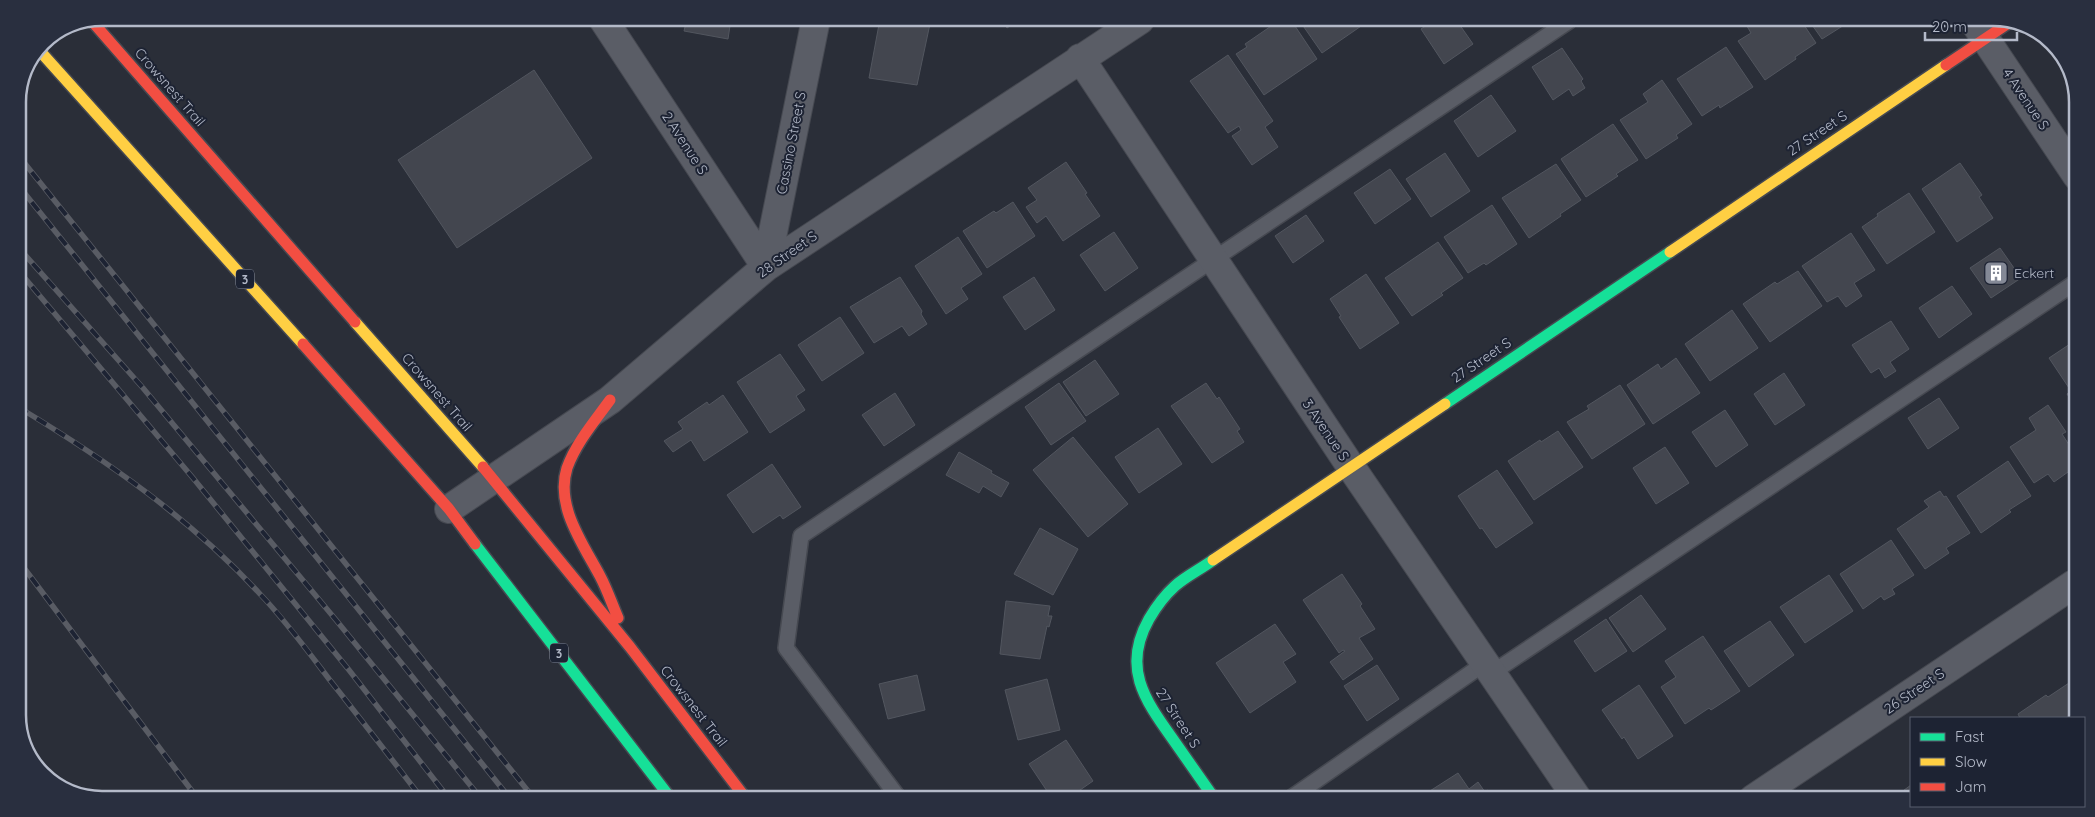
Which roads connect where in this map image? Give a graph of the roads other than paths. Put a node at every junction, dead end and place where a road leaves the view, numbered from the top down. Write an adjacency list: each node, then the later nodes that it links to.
1 (608, 26): 12 (street, 2 Avenue S)
2 (815, 26): 12 (street, Cassino Street S)
3 (1131, 26): 9 (street, 28 Street S)
4 (1562, 26): 11 (lane)
5 (1994, 26): 7 (main road, 27 Street S)
6 (97, 27): 16 (main road, Crowsnest Trail)
7 (1980, 30): 10 (street, 4 Avenue S); 15 (main road, 27 Street S)
8 (44, 55): 17 (main road, 3)
9 (1080, 58): 11 (street, 3 Avenue S); 12 (street, 28 Street S)
10 (2069, 164)
11 (1214, 260): 15 (street, 3 Avenue S); 23 (lane)
12 (766, 267): 14 (street, 28 Street S)
13 (2069, 287): 20 (lane)
14 (610, 400): 16 (street, 28 Street S); 19 (main road)
15 (1351, 467): 20 (street, 3 Avenue S); 24 (main road, 27 Street S)
16 (493, 479): 17 (street, 28 Street S); 19 (main road, Crowsnest Trail)
17 (449, 509): 21 (main road, 3)
18 (2069, 587): 27 (street, 26 Street S)
19 (630, 647): 22 (main road, Crowsnest Trail)
20 (1488, 668): 25 (lane); 26 (street, 3 Avenue S)
21 (666, 791)
22 (740, 791)
23 (893, 791)
24 (1209, 791)
25 (1302, 791)
26 (1572, 791)
27 (1765, 791)

